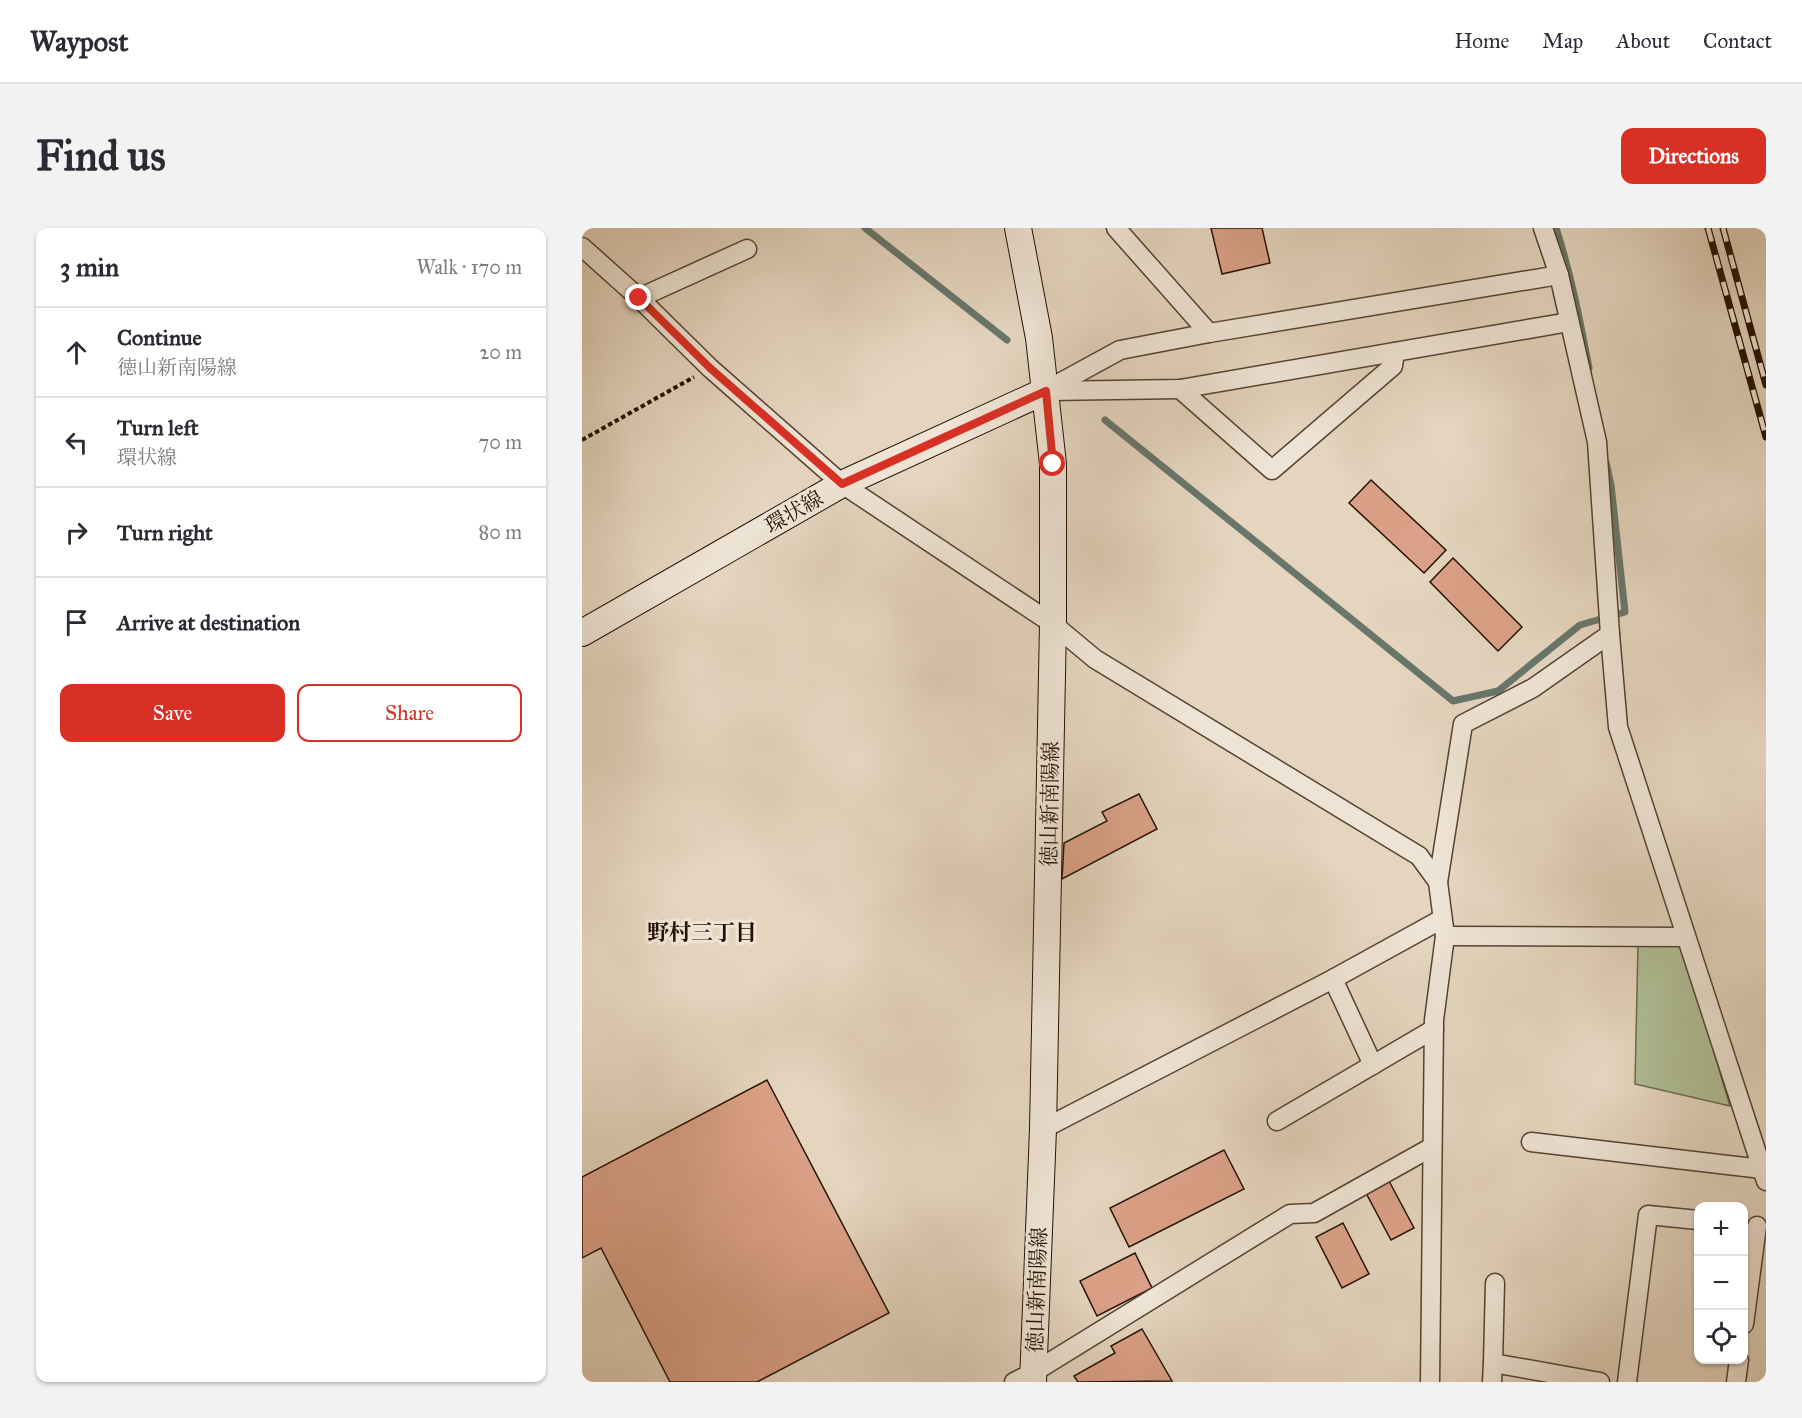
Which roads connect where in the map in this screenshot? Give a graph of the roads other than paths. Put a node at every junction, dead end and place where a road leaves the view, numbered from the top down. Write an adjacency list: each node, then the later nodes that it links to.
1 (1018, 228): 12 (main road, 徳山新南陽線)
2 (1116, 228): 9 (street)
3 (1543, 228): 6 (street)
4 (582, 247): 7 (street)
5 (747, 249): 7 (street)
6 (1559, 275): 8 (street); 9 (street)
7 (639, 298): 13 (street)
8 (1569, 322): 10 (street); 16 (street)
9 (1209, 333): 12 (street)
10 (1395, 352): 11 (street); 11 (street)
11 (1180, 389): 12 (street)
12 (1046, 391): 13 (main road, 環状線); 14 (main road, 徳山新南陽線)
13 (842, 484): 14 (street); 15 (main road, 環状線)
14 (1053, 624): 17 (street); 24 (main road, 徳山新南陽線)
15 (582, 633)
16 (1610, 634): 17 (street); 19 (street)
17 (1438, 882): 18 (street)
18 (1444, 927): 19 (street); 20 (street); 21 (street)
19 (1686, 937): 27 (street)
20 (1333, 979): 22 (street); 24 (street)
21 (1434, 1029): 22 (street); 26 (street)
22 (1373, 1065): 23 (street)
23 (1277, 1120)
24 (1043, 1129): 34 (main road, 徳山新南陽線)
25 (1531, 1142): 27 (street)
26 (1432, 1147): 34 (street); 35 (street)
27 (1764, 1175)
28 (1694, 1220): 38 (street)
29 (1755, 1226): 31 (street)
30 (1495, 1283): 32 (street)
31 (1745, 1310)
32 (1493, 1363): 36 (street); 37 (street)
33 (1738, 1364): 39 (street)
34 (1027, 1379)
35 (1430, 1382)
36 (1492, 1382)
37 (1600, 1382)
38 (1627, 1382)
39 (1736, 1382)

